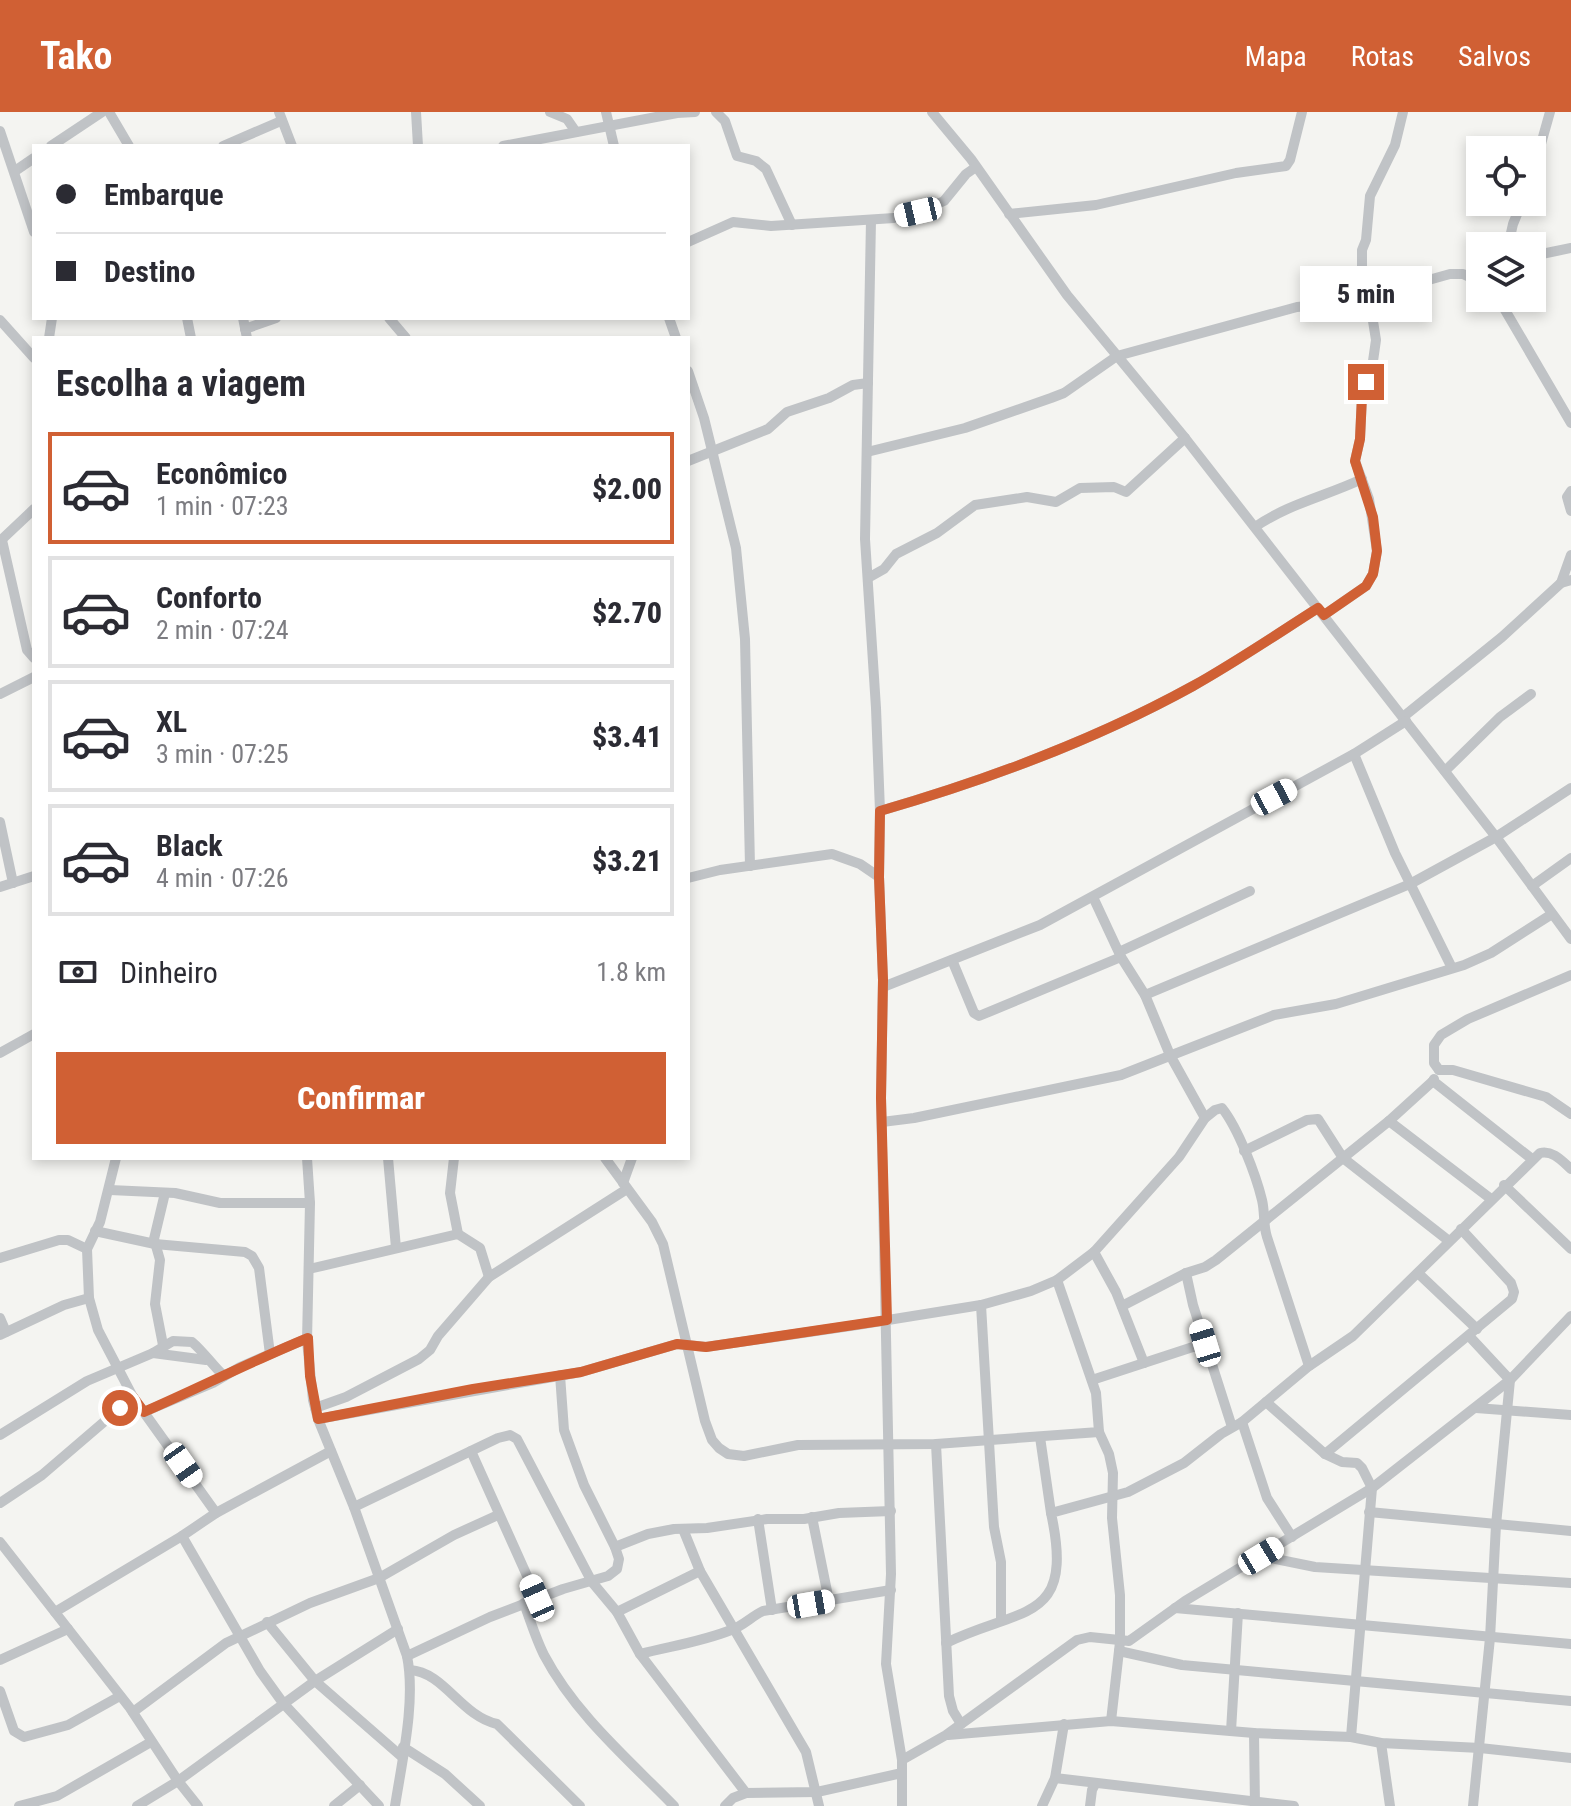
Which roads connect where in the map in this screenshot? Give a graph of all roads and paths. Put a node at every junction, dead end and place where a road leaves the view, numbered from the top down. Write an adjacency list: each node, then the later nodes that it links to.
1 (102, 112): 18 (street)
2 (109, 112): 19 (street)
3 (416, 112): 22 (street)
4 (550, 112): 12 (street)
5 (606, 112): 14 (street)
6 (695, 112): 14 (street)
7 (716, 112): 31 (street)
8 (932, 112): 26 (street)
9 (1302, 112): 29 (street)
10 (1403, 112): 36 (street)
11 (1550, 112): 17 (street)
12 (561, 113): 16 (street)
13 (281, 115): 20 (street); 21 (street)
14 (610, 126): 16 (street); 24 (street)
15 (0, 131): 27 (street)
16 (576, 132): 23 (street)
17 (1543, 136)
18 (54, 144)
19 (128, 144)
20 (227, 144)
21 (291, 144)
22 (418, 144)
23 (513, 144)
24 (614, 144)
25 (32, 159): 27 (street)
26 (976, 167): 29 (street); 30 (street)
27 (15, 171): 28 (street)
28 (30, 207)
29 (1009, 214): 44 (street)
30 (871, 220): 31 (street); 46 (street)
31 (792, 225): 32 (street)
32 (690, 241)
33 (1571, 248): 34 (street)
34 (1546, 253)
35 (1466, 275): 36 (street)
36 (1369, 296): 44 (street); 52 (street)
37 (1506, 312): 47 (street)
38 (0, 320): 43 (street)
39 (270, 320): 41 (street)
40 (391, 320): 42 (street)
41 (245, 328)
42 (404, 336)
43 (32, 356)
44 (1117, 356): 48 (street); 50 (street)
45 (690, 377): 49 (street)
46 (868, 383): 49 (street); 50 (street)
47 (1571, 422)
48 (1185, 438): 56 (street); 59 (street)
49 (713, 451): 51 (street); 74 (street)
50 (867, 452): 59 (street)
51 (690, 460)
52 (1362, 479): 56 (street); 61 (street)
53 (1571, 491): 55 (street)
54 (32, 511): 57 (street)
55 (1571, 511)
56 (1255, 527): 61 (street)
57 (1, 540): 62 (street)
58 (1571, 555): 60 (street)
59 (868, 578): 70 (street)
60 (1566, 582): 66 (street)
61 (1321, 612): 66 (street); 70 (street)
62 (32, 656)
63 (32, 678): 64 (street)
64 (0, 694)
65 (1531, 694): 68 (street)
66 (1404, 719): 67 (street); 68 (street)
67 (1354, 754): 79 (street); 83 (street)
68 (1445, 771): 72 (street)
69 (1571, 788): 72 (street)
70 (880, 811): 76 (street)
71 (0, 822): 78 (street)
72 (1496, 837): 79 (street); 80 (street)
73 (1571, 858): 80 (street)
74 (750, 866): 76 (street); 77 (street)
75 (32, 877): 78 (street)
76 (879, 877): 90 (street)
77 (690, 878)
78 (13, 883): 81 (street)
79 (1410, 884): 88 (street); 91 (street)
80 (1532, 886): 84 (street)
81 (0, 887)
82 (1250, 891): 86 (street)
83 (1093, 897): 86 (street); 87 (street)
84 (1552, 914): 85 (street); 88 (street)
85 (1571, 939)
86 (1120, 954): 87 (street); 91 (street)
87 (952, 960): 90 (street)
88 (1452, 968): 94 (street)
89 (1571, 975): 95 (street)
90 (883, 987): 100 (street)
91 (1145, 995): 94 (street)
92 (32, 1035): 93 (street)
93 (0, 1053)
94 (1170, 1055): 98 (street); 100 (street)
95 (1439, 1070): 96 (street); 97 (street)
96 (1433, 1081): 99 (street); 103 (street)
97 (1571, 1114)
98 (1205, 1118): 101 (street); 126 (street)
99 (1389, 1121): 102 (street); 115 (street)
100 (882, 1122): 138 (street)
101 (1244, 1151): 102 (street); 117 (street)
102 (1343, 1158): 117 (street); 121 (street)
103 (1532, 1159): 110 (street); 111 (street)
104 (116, 1160): 113 (street)
105 (307, 1160): 116 (street)
106 (388, 1160): 123 (street)
107 (454, 1160): 120 (street)
108 (606, 1160): 112 (street)
109 (632, 1160): 112 (street)
110 (1571, 1169)
111 (1504, 1185): 115 (street); 125 (street)
112 (625, 1186): 131 (street); 144 (street)
113 (110, 1190): 114 (street); 119 (street)
114 (165, 1193): 116 (street); 122 (street)
115 (1491, 1199): 118 (street)
116 (310, 1203): 128 (street)
117 (1263, 1223): 129 (street); 149 (street)
118 (1461, 1229): 121 (street); 139 (street)
119 (95, 1231): 122 (street); 124 (street)
120 (458, 1234): 123 (street); 131 (street)
121 (1449, 1241): 130 (street)
122 (155, 1244): 143 (street); 146 (street)
123 (396, 1248): 128 (street)
124 (87, 1249): 127 (street); 133 (street)
125 (1571, 1249)
126 (1094, 1252): 132 (street); 135 (street)
127 (0, 1258)
128 (309, 1269): 141 (street)
129 (1186, 1273): 135 (street); 142 (street)
130 (1418, 1273): 139 (street); 149 (street)
131 (489, 1277): 160 (street)
132 (1057, 1280): 134 (street); 153 (street)
133 (89, 1298): 140 (street); 150 (street)
134 (981, 1305): 138 (street); 166 (street)
135 (1122, 1306): 148 (street)
136 (1571, 1316): 154 (street)
137 (0, 1318): 140 (street)
138 (887, 1320): 144 (street); 168 (street)
139 (1474, 1333): 154 (street); 171 (street)
140 (3, 1334)
141 (308, 1338): 146 (street); 160 (street)
142 (1205, 1343): 148 (street); 162 (street)
143 (163, 1345): 145 (street); 147 (street)
144 (685, 1345): 151 (street); 168 (street)
145 (153, 1353): 147 (street); 150 (street)
146 (270, 1354): 152 (street)
147 (206, 1360): 152 (street)
148 (1144, 1363): 153 (street)
149 (1309, 1366): 156 (street)
150 (116, 1368): 155 (street); 164 (street)
151 (560, 1375): 160 (street); 189 (street)
152 (224, 1376): 159 (street)
153 (1092, 1380): 163 (street)
154 (1510, 1380): 157 (street); 158 (street)
155 (133, 1397): 159 (street); 174 (street)
156 (1266, 1402): 162 (street); 171 (street)
157 (1476, 1408): 158 (street); 172 (street)
158 (1508, 1411): 161 (street); 183 (street)
159 (144, 1412): 178 (street)
160 (316, 1413): 169 (street)
161 (1571, 1415)
162 (1237, 1424): 173 (street); 187 (street)
163 (1099, 1432): 165 (street); 173 (street)
164 (0, 1435)
165 (1040, 1437): 166 (street); 179 (street)
166 (989, 1438): 167 (street); 207 (street)
167 (936, 1444): 168 (street); 215 (street)
168 (891, 1446): 176 (street)
169 (331, 1451): 175 (street); 178 (street)
170 (471, 1451): 175 (street); 180 (street); 196 (street)
171 (1325, 1454): 172 (street)
172 (1372, 1488): 177 (street); 187 (street)
173 (1111, 1496): 179 (street); 217 (street)
174 (0, 1503)
175 (354, 1507): 195 (street)
176 (891, 1511): 181 (street); 198 (street)
177 (1369, 1512): 183 (street); 192 (street)
178 (216, 1513): 186 (street)
179 (1051, 1513): 207 (street)
180 (498, 1515): 195 (street); 199 (street)
181 (812, 1517): 182 (street); 200 (street)
182 (758, 1519): 184 (street); 203 (street)
183 (1496, 1525): 185 (street); 194 (street)
184 (683, 1529): 189 (street); 193 (street)
185 (1571, 1531)
186 (182, 1536): 204 (street); 213 (street)
187 (1292, 1537): 191 (street)
188 (0, 1542): 190 (street)
189 (615, 1547): 196 (street)
190 (4, 1556): 204 (street)
191 (1261, 1556): 192 (street); 202 (street)
192 (1364, 1569): 194 (street); 209 (street)
193 (700, 1571): 205 (street); 212 (street)
194 (1494, 1577): 197 (street); 214 (street)
195 (379, 1578): 208 (street); 211 (street)
196 (592, 1582): 199 (street); 205 (street)
197 (1571, 1583)
198 (891, 1590): 200 (street); 243 (street)
199 (537, 1598): 201 (street)
200 (829, 1601): 203 (street)
201 (524, 1603): 219 (street); 260 (street)
202 (1175, 1608): 206 (street); 217 (street)
203 (772, 1610): 212 (street)
204 (55, 1612): 210 (street)
205 (617, 1612): 218 (street)
206 (1238, 1613): 209 (street); 221 (street)
207 (1001, 1621): 215 (street)
208 (267, 1622): 213 (street); 224 (street)
209 (1360, 1623): 214 (street); 223 (street)
210 (68, 1629): 220 (street); 227 (street)
211 (398, 1629): 219 (street); 224 (street)
212 (736, 1629): 218 (street); 249 (street)
213 (240, 1635): 229 (street); 230 (street)
214 (1490, 1638): 216 (street); 226 (street)
215 (946, 1643): 232 (street)
216 (1571, 1644)
217 (1119, 1646): 221 (street); 231 (street); 232 (street)
218 (640, 1654): 250 (street)
219 (407, 1656): 222 (street)
220 (0, 1660)
221 (1235, 1669): 223 (street); 234 (street)
222 (410, 1670): 241 (street); 259 (street)
223 (1357, 1679): 226 (street); 237 (street)
224 (315, 1681): 229 (street); 241 (street)
225 (0, 1691): 227 (street)
226 (1484, 1693): 228 (street); 240 (street)
227 (120, 1696): 230 (street)
228 (1571, 1701)
229 (283, 1703): 246 (street); 248 (street)
230 (133, 1712): 238 (street)
231 (1111, 1721): 233 (street); 234 (street)
232 (961, 1724): 236 (street)
233 (1064, 1724): 236 (street); 245 (street)
234 (1231, 1731): 235 (street)
235 (1254, 1733): 237 (street); 251 (street)
236 (946, 1735): 243 (street)
237 (1351, 1737): 239 (street)
238 (151, 1742): 246 (street); 252 (street)
239 (1381, 1743): 240 (street); 267 (street)
240 (1480, 1748): 242 (street); 268 (street)
241 (402, 1752): 257 (street); 258 (street)
242 (1571, 1758)
243 (902, 1760): 244 (street)
244 (902, 1773): 249 (street); 263 (street)
245 (1055, 1778): 247 (street); 264 (street)
246 (178, 1781): 253 (street); 254 (street)
247 (1095, 1784): 251 (street); 265 (street)
248 (360, 1785): 255 (street); 256 (street)
249 (817, 1792): 250 (street); 262 (street)
250 (746, 1793): 261 (street)
251 (1255, 1804): 266 (street)
252 (19, 1806)
253 (137, 1806)
254 (198, 1806)
255 (334, 1806)
256 (379, 1806)
257 (395, 1806)
258 (480, 1806)
259 (580, 1806)
260 (674, 1806)
261 (725, 1806)
262 (819, 1806)
263 (902, 1806)
264 (1042, 1806)
265 (1090, 1806)
266 (1294, 1806)
267 (1390, 1806)
268 (1473, 1806)

